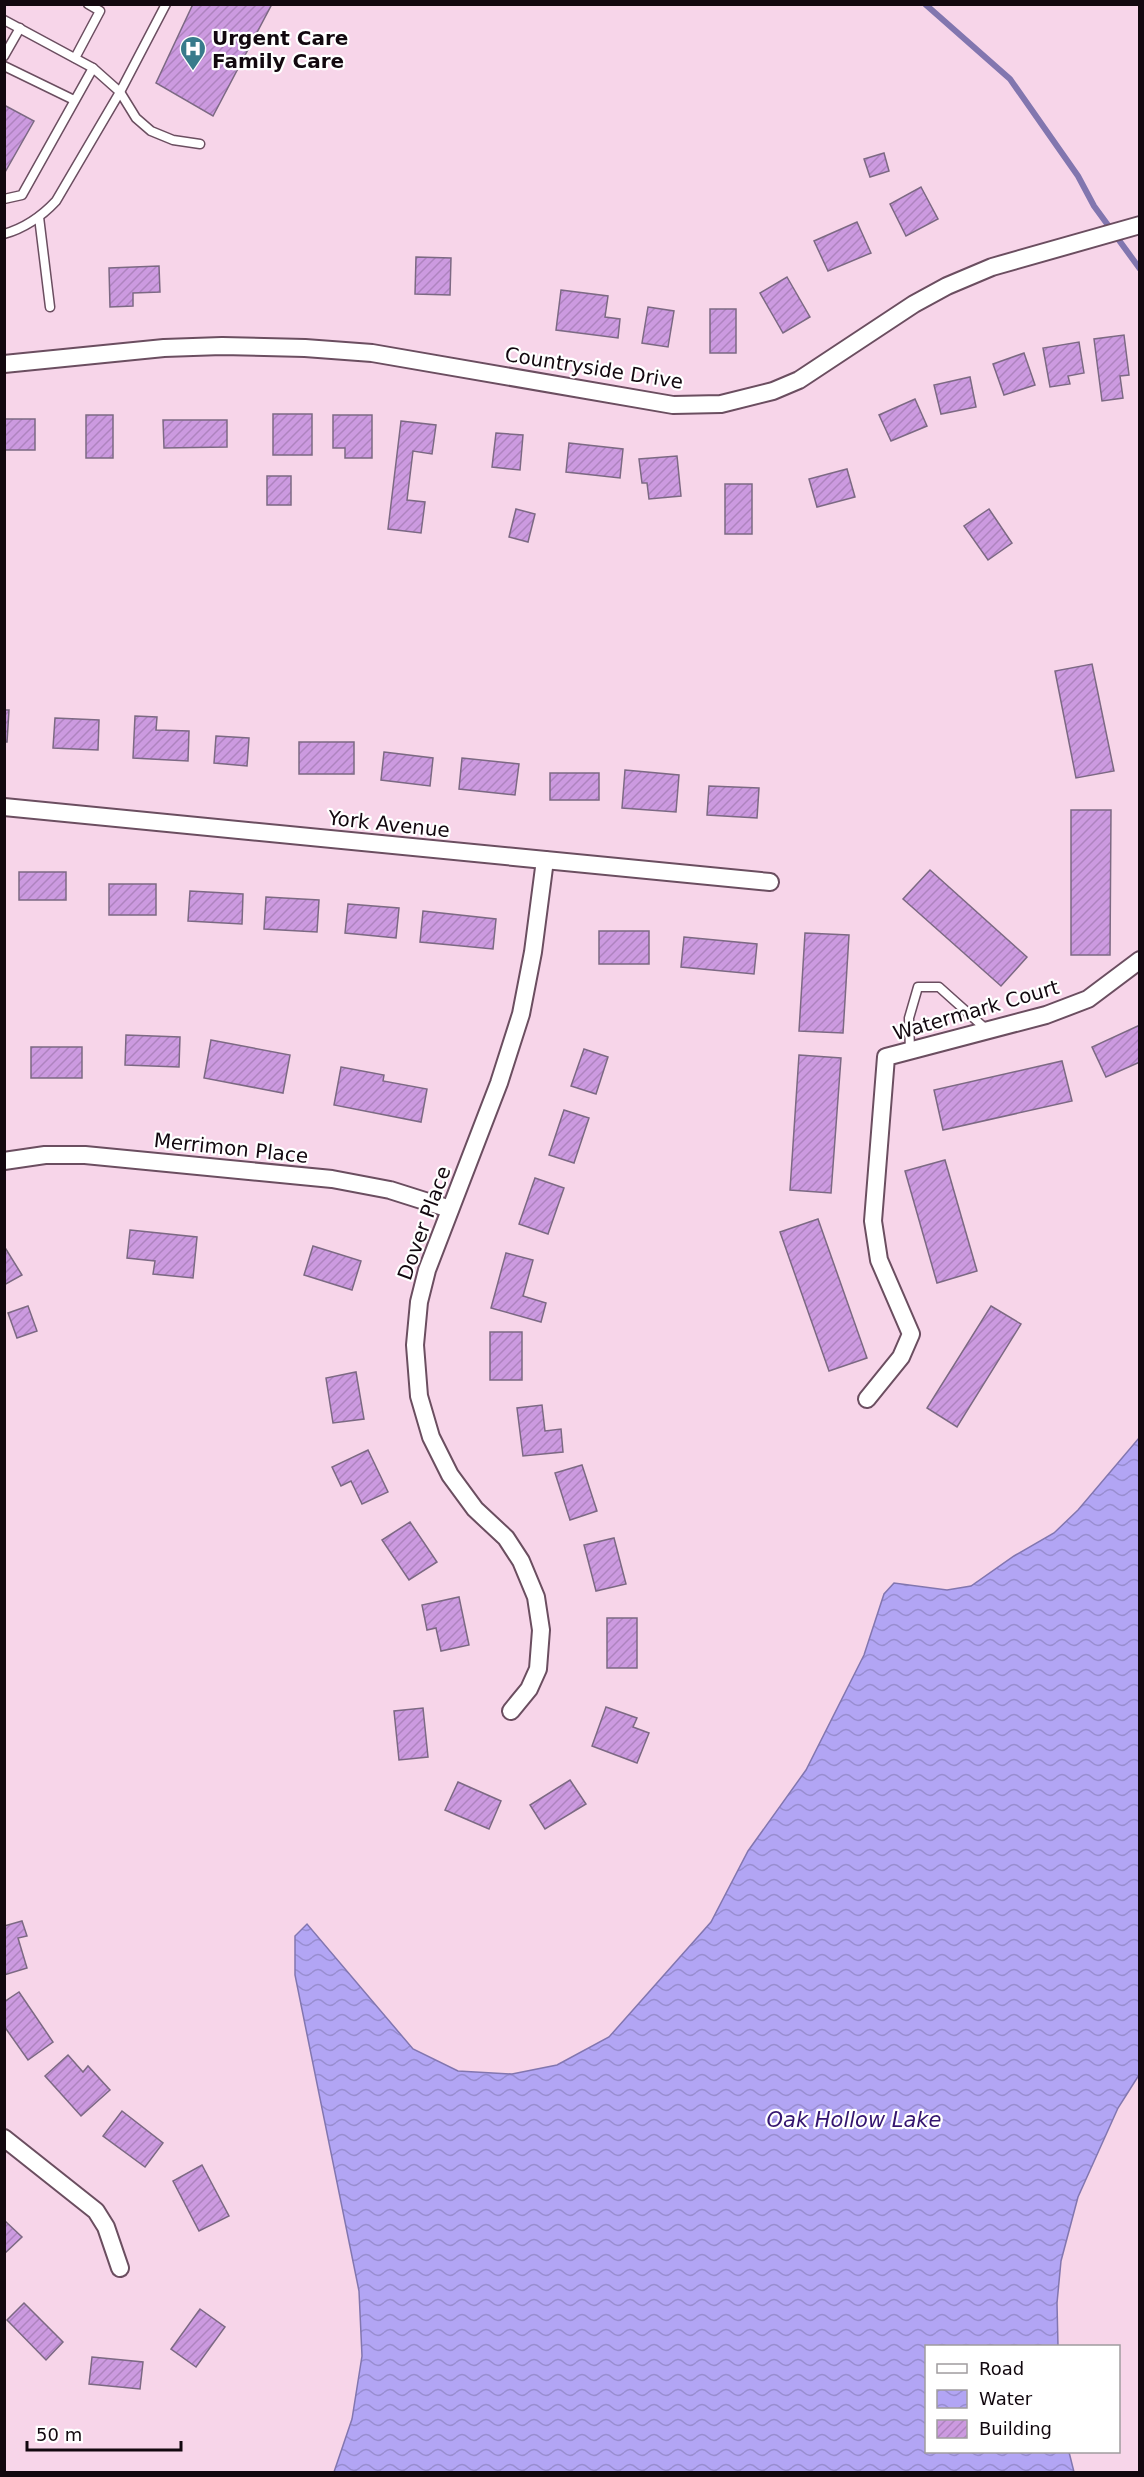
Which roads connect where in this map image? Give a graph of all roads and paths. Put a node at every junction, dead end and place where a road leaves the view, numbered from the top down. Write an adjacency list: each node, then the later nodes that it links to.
1 (88, 4): 3 (lane)
2 (166, 4): 10 (lane)
3 (102, 8): 7 (lane)
4 (4, 20): 5 (lane)
5 (20, 28): 6 (lane); 7 (lane)
6 (4, 56)
7 (75, 58): 9 (lane)
8 (4, 66): 11 (lane)
9 (93, 68): 10 (lane); 11 (lane)
10 (120, 92): 12 (lane); 14 (lane)
11 (74, 100): 13 (lane)
12 (200, 144)
13 (4, 199)
14 (39, 217): 16 (lane); 17 (lane)
15 (1140, 225): 18 (street, Countryside Drive)
16 (4, 234)
17 (50, 307)
18 (4, 364)
19 (4, 807): 20 (street, York Avenue)
20 (545, 860): 21 (street, York Avenue); 26 (street, Dover Place)
21 (770, 882)
22 (1140, 960): 23 (street, Watermark Court)
23 (987, 1030): 24 (street, Watermark Court); 24 (lane)
24 (910, 1051): 27 (street, Watermark Court)
25 (4, 1161): 26 (street, Merrimon Place)
26 (450, 1209): 28 (street, Dover Place)
27 (867, 1399)
28 (511, 1711)
29 (4, 2138): 30 (street)
30 (120, 2268)

